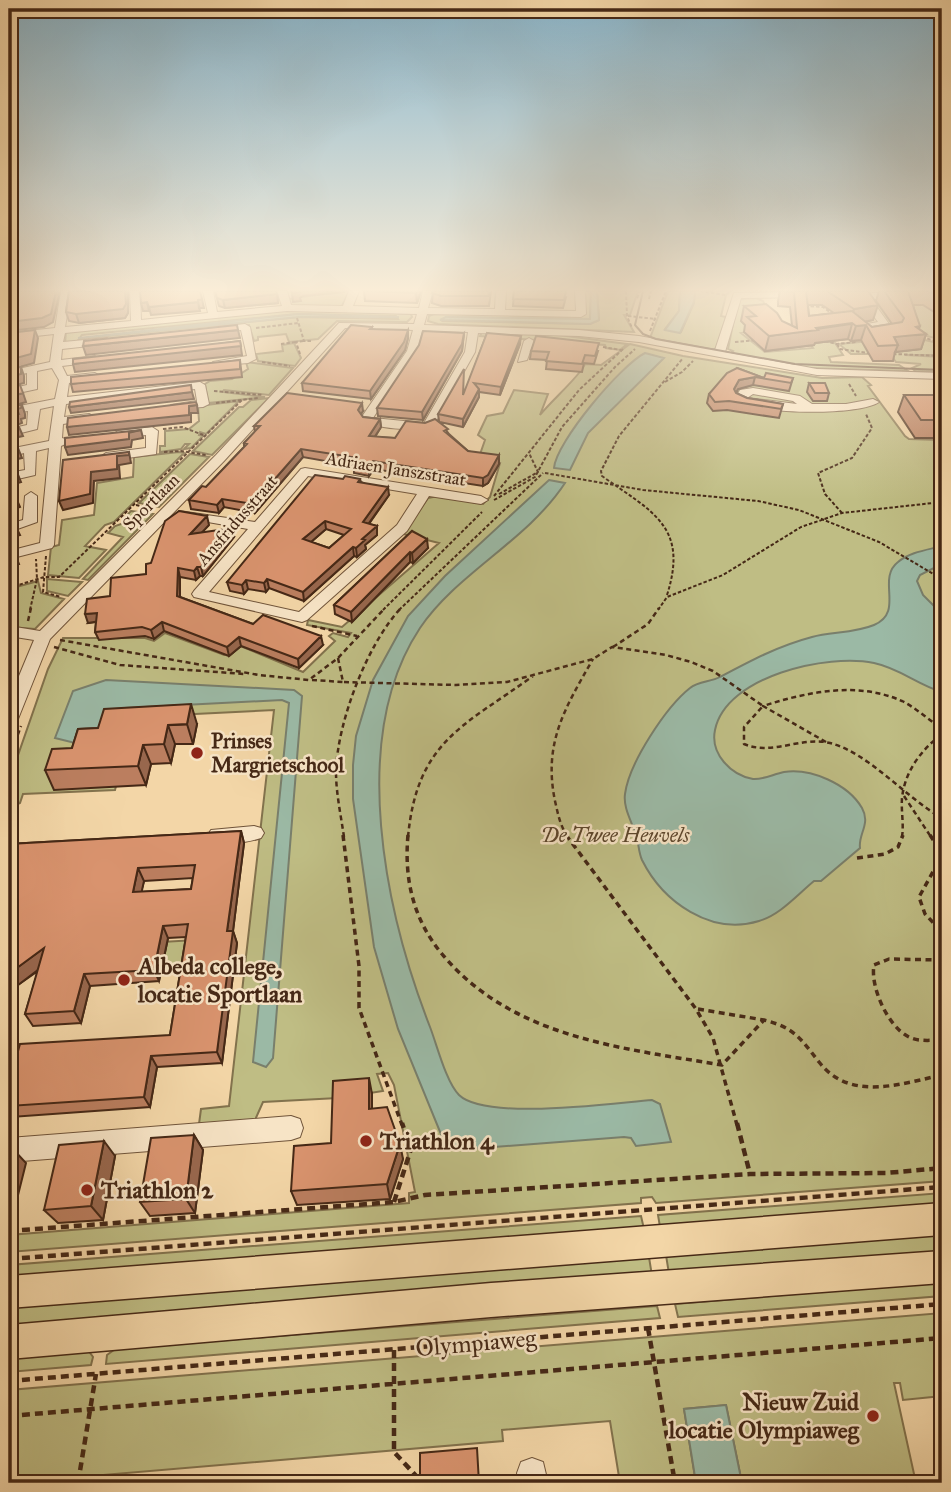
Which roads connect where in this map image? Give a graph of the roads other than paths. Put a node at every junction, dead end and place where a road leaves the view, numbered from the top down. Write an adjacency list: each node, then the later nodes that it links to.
1 (81, 361): 7 (street)
2 (243, 361): 8 (street)
3 (310, 361): 37 (street, Sportlaan)
4 (404, 361): 19 (street)
5 (465, 361): 19 (street)
6 (751, 361): 12 (street)
7 (55, 363): 9 (street); 13 (street)
8 (209, 365)
9 (32, 370): 10 (street); 14 (street)
10 (9, 374)
11 (104, 375): 13 (street)
12 (942, 376)
13 (64, 380): 15 (street)
14 (9, 392)
15 (61, 400): 18 (street); 21 (street); 24 (street)
16 (867, 404): 20 (street)
17 (362, 405): 19 (street)
18 (34, 406): 22 (street); 25 (street)
19 (376, 406)
20 (803, 406)
21 (163, 409)
22 (9, 411)
23 (97, 416): 24 (street)
24 (57, 421): 28 (street)
25 (9, 432)
26 (111, 435): 31 (street)
27 (83, 439): 28 (street)
28 (56, 442): 29 (street); 34 (street)
29 (30, 448): 30 (street); 33 (street)
30 (9, 453)
31 (91, 459)
32 (306, 472): 35 (street, Adriaen Janszstraat); 38 (street, Ansfridusstraat)
33 (9, 477)
34 (51, 491): 39 (street); 40 (street)
35 (425, 491): 36 (street, Adriaen Janszstraat); 38 (street, Ansfridusstraat)
36 (486, 504)
37 (167, 511): 38 (street); 42 (street, Sportlaan)
38 (257, 526)
39 (9, 528)
40 (9, 555)
41 (9, 631): 42 (street)
42 (41, 642): 43 (street, Sportlaan)
43 (9, 719)
44 (254, 833): 45 (street)
45 (200, 836)
46 (291, 1128): 47 (street)
47 (9, 1150)
48 (942, 1219): 50 (main road)
49 (942, 1267): 51 (main road, Olympiaweg)
50 (9, 1292)
51 (9, 1342)

